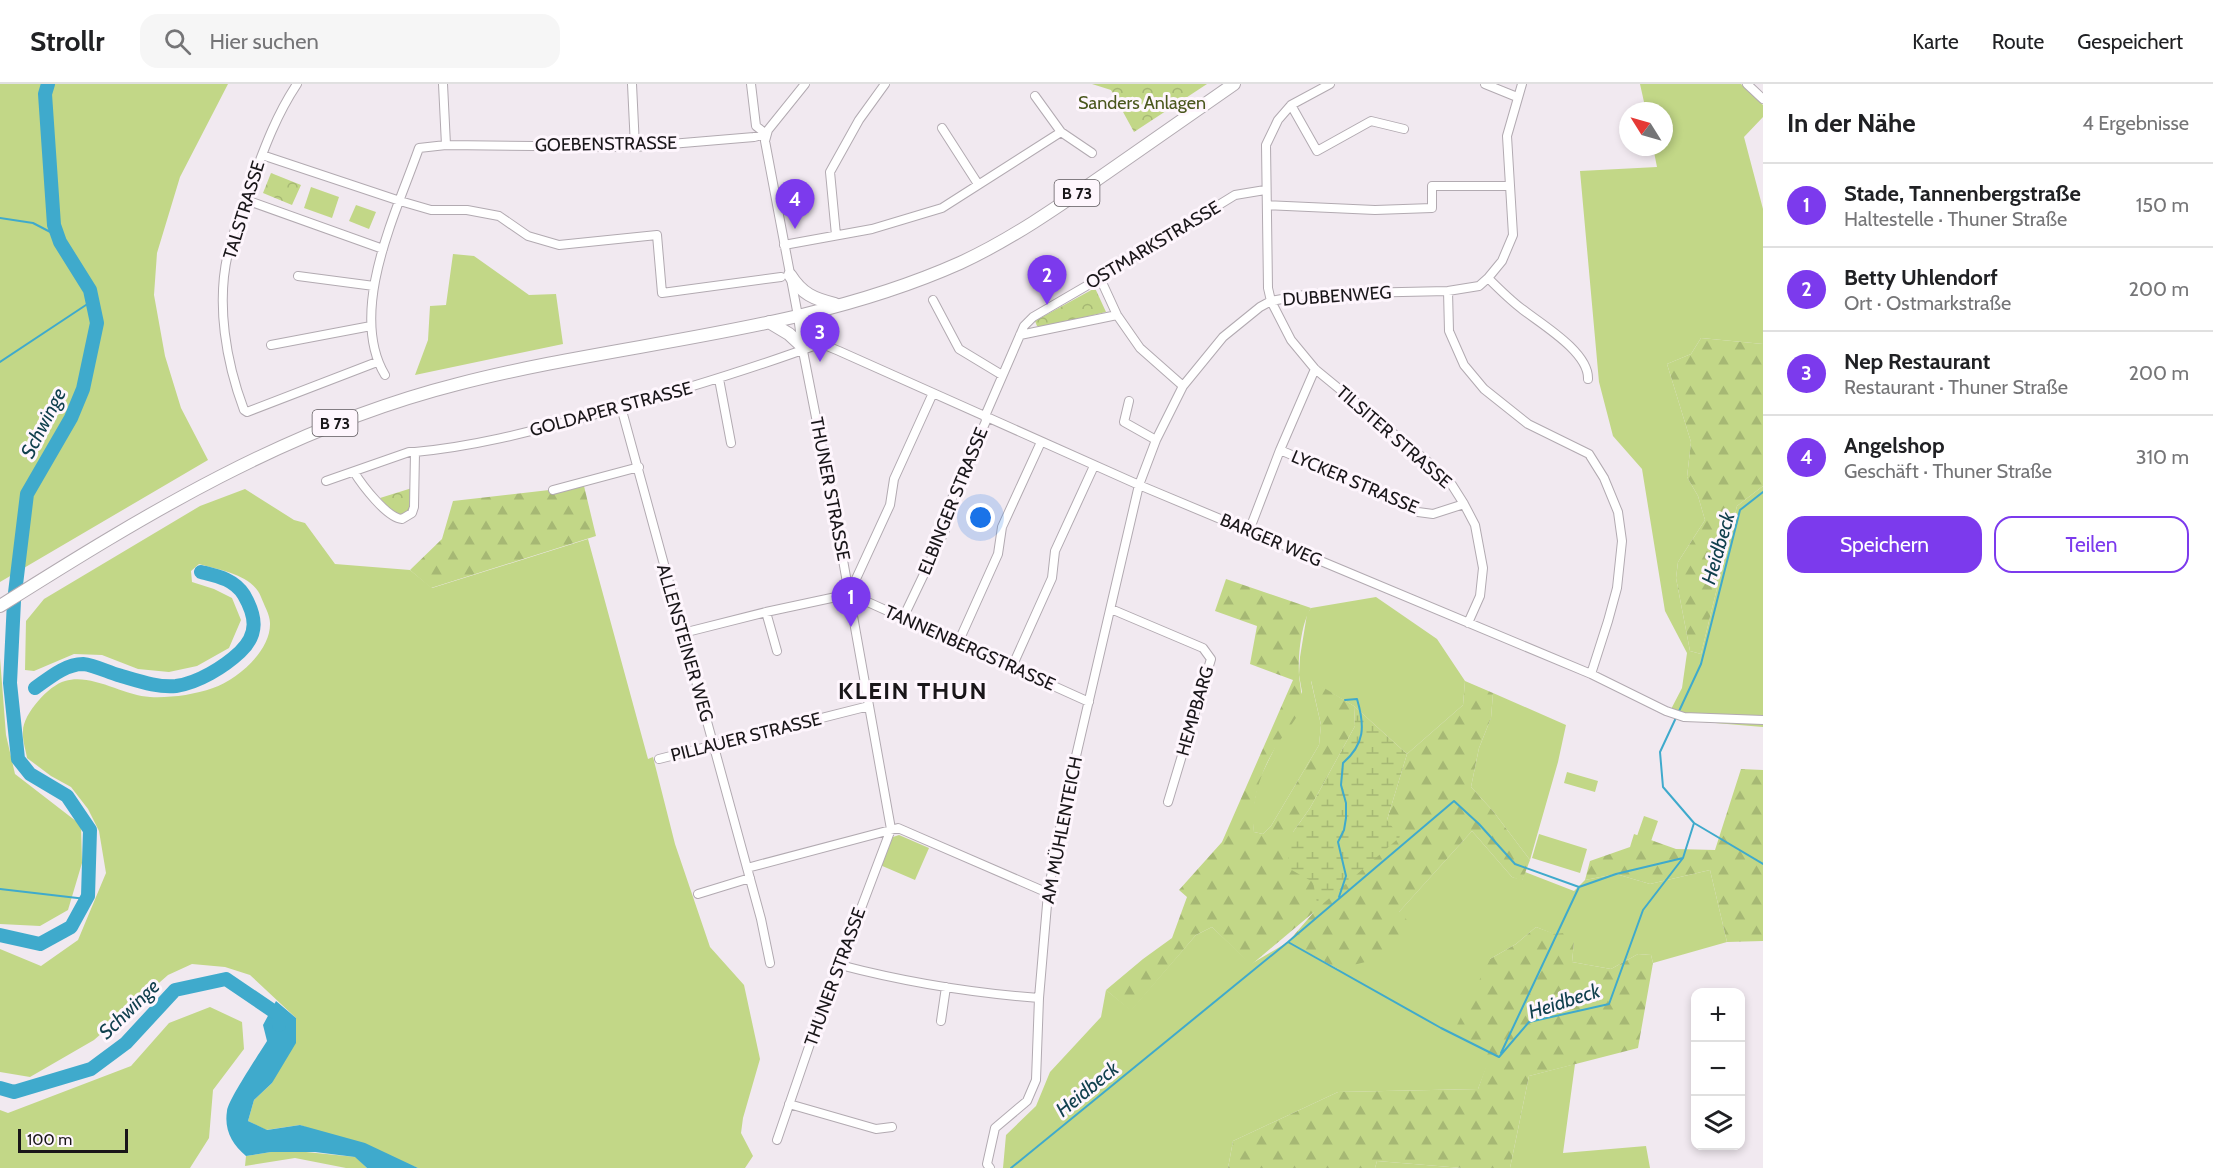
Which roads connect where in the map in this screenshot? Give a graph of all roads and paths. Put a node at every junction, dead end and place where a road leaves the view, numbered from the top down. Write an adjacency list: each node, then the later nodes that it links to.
1 (297, 84): 23 (street, TALSTRASSE)
2 (443, 84): 20 (street)
3 (632, 84): 21 (street)
4 (751, 84): 19 (street, THUNER STRASSE)
5 (805, 84): 19 (street)
6 (885, 84): 30 (street)
7 (1234, 84): 41 (main road, B 73)
8 (1330, 84): 15 (street)
9 (1485, 84): 13 (street)
10 (1522, 84): 13 (street)
11 (1747, 84): 14 (street)
12 (1035, 96): 18 (street)
13 (1517, 97): 25 (street)
14 (1763, 99)
15 (1291, 105): 17 (street); 26 (street)
16 (942, 128): 24 (street)
17 (1404, 129)
18 (1061, 132): 22 (street); 24 (street)
19 (766, 134): 21 (street, GOEBENSTRASSE); 31 (street, THUNER STRASSE)
20 (446, 145): 21 (street, GOEBENSTRASSE); 28 (street, GOEBENSTRASSE)
21 (636, 147)
22 (1092, 153)
23 (262, 155): 27 (street, TALSTRASSE); 28 (street)
24 (978, 184): 30 (street)
25 (1510, 186): 29 (street); 35 (street)
26 (1265, 190): 29 (street); 36 (street, OSTMARKSTRASSE)
27 (246, 200): 32 (street); 50 (street, TALSTRASSE)
28 (400, 201): 32 (street); 34 (street)
29 (1267, 205): 40 (street)
30 (836, 235): 31 (street)
31 (784, 245): 34 (street, THUNER STRASSE)
32 (383, 249): 37 (street)
33 (298, 276): 37 (street)
34 (785, 276): 41 (main road); 43 (street, THUNER STRASSE)
35 (1488, 278): 38 (street, DUBBENWEG); 54 (street)
36 (1100, 279): 42 (street); 46 (street, OSTMARKSTRASSE)
37 (374, 286): 45 (street)
38 (1448, 291): 40 (street, DUBBENWEG); 84 (street)
39 (933, 300): 53 (street)
40 (1271, 301): 51 (street, TILSITER STRASSE); 56 (street, DUBBENWEG)
41 (840, 305): 43 (main road, B 73)
42 (1117, 315): 46 (street, OSTMARKSTRASSE); 56 (street)
43 (798, 316): 44 (main road, B 73); 47 (street); 49 (street, THUNER STRASSE)
44 (769, 322): 49 (main road); 75 (main road, B 73)
45 (371, 326): 48 (street); 50 (street)
46 (1020, 335): 53 (street, OSTMARKSTRASSE)
47 (819, 344): 49 (street, GOLDAPER STRASSE); 57 (street, BARGER WEG)
48 (271, 345)
49 (802, 348): 55 (street, GOLDAPER STRASSE); 74 (street, THUNER STRASSE)
50 (377, 362): 52 (street)
51 (1315, 369): 64 (street); 72 (street, TILSITER STRASSE)
52 (385, 375)
53 (1002, 375): 60 (street, OSTMARKSTRASSE)
54 (1588, 378)
55 (719, 380): 59 (street, GOLDAPER STRASSE); 63 (street)
56 (1183, 386): 61 (street, DUBBENWEG)
57 (933, 393): 60 (street, BARGER WEG); 74 (street)
58 (1129, 401): 61 (street)
59 (621, 407): 65 (street, GOLDAPER STRASSE); 67 (street, ALLENSTEINER WEG)
60 (985, 416): 62 (street, BARGER WEG); 78 (street, ELBINGER STRASSE)
61 (1156, 440): 70 (street, DUBBENWEG)
62 (1041, 441): 66 (street, BARGER WEG); 81 (street)
63 (731, 442)
64 (1280, 450): 72 (street, LYCKER STRASSE); 73 (street)
65 (415, 452): 68 (street, GOLDAPER STRASSE); 68 (street)
66 (1094, 466): 70 (street, BARGER WEG); 83 (street)
67 (639, 467): 71 (street); 80 (street, ALLENSTEINER WEG)
68 (354, 472): 69 (street, GOLDAPER STRASSE)
69 (326, 481)
70 (1139, 485): 73 (street, BARGER WEG); 76 (street, AM MÜHLENTEICH)
71 (553, 490)
72 (1464, 504): 79 (street, TILSITER STRASSE)
73 (1249, 531): 79 (street, BARGER WEG)
74 (850, 594): 77 (street); 78 (street, TANNENBERGSTRASSE); 86 (street, THUNER STRASSE)
75 (1, 606)
76 (1111, 609): 85 (street, AM MÜHLENTEICH); 90 (street, HEMPBARG)
77 (766, 612): 80 (street); 82 (street)
78 (903, 618): 81 (street, TANNENBERGSTRASSE)
79 (1468, 623): 84 (street, BARGER WEG)
80 (683, 633): 88 (street, ALLENSTEINER WEG)
81 (958, 643): 83 (street, TANNENBERGSTRASSE)
82 (777, 651)
83 (1012, 667): 85 (street, TANNENBERGSTRASSE)
84 (1591, 674): 87 (street, BARGER WEG)
85 (1089, 702): 94 (street, AM MÜHLENTEICH)
86 (868, 706): 88 (street, PILLAUER STRASSE); 91 (street, THUNER STRASSE)
87 (1763, 720)
88 (714, 746): 89 (street, PILLAUER STRASSE); 92 (street, ALLENSTEINER WEG)
89 (659, 759)
90 (1168, 802)
91 (891, 829): 92 (street); 94 (street); 97 (street, THUNER STRASSE)
92 (747, 868): 93 (street, ALLENSTEINER WEG)
93 (750, 878): 95 (street); 96 (street, ALLENSTEINER WEG)
94 (1048, 893): 99 (street, AM MÜHLENTEICH)
95 (698, 894)
96 (770, 963)
97 (840, 965): 98 (street); 101 (street, THUNER STRASSE)
98 (946, 987): 99 (street); 100 (street)
99 (1039, 998): 104 (street, AM MÜHLENTEICH)
100 (941, 1021)
101 (789, 1104): 102 (street); 103 (street, THUNER STRASSE)
102 (892, 1127)
103 (777, 1140)
104 (989, 1166)

